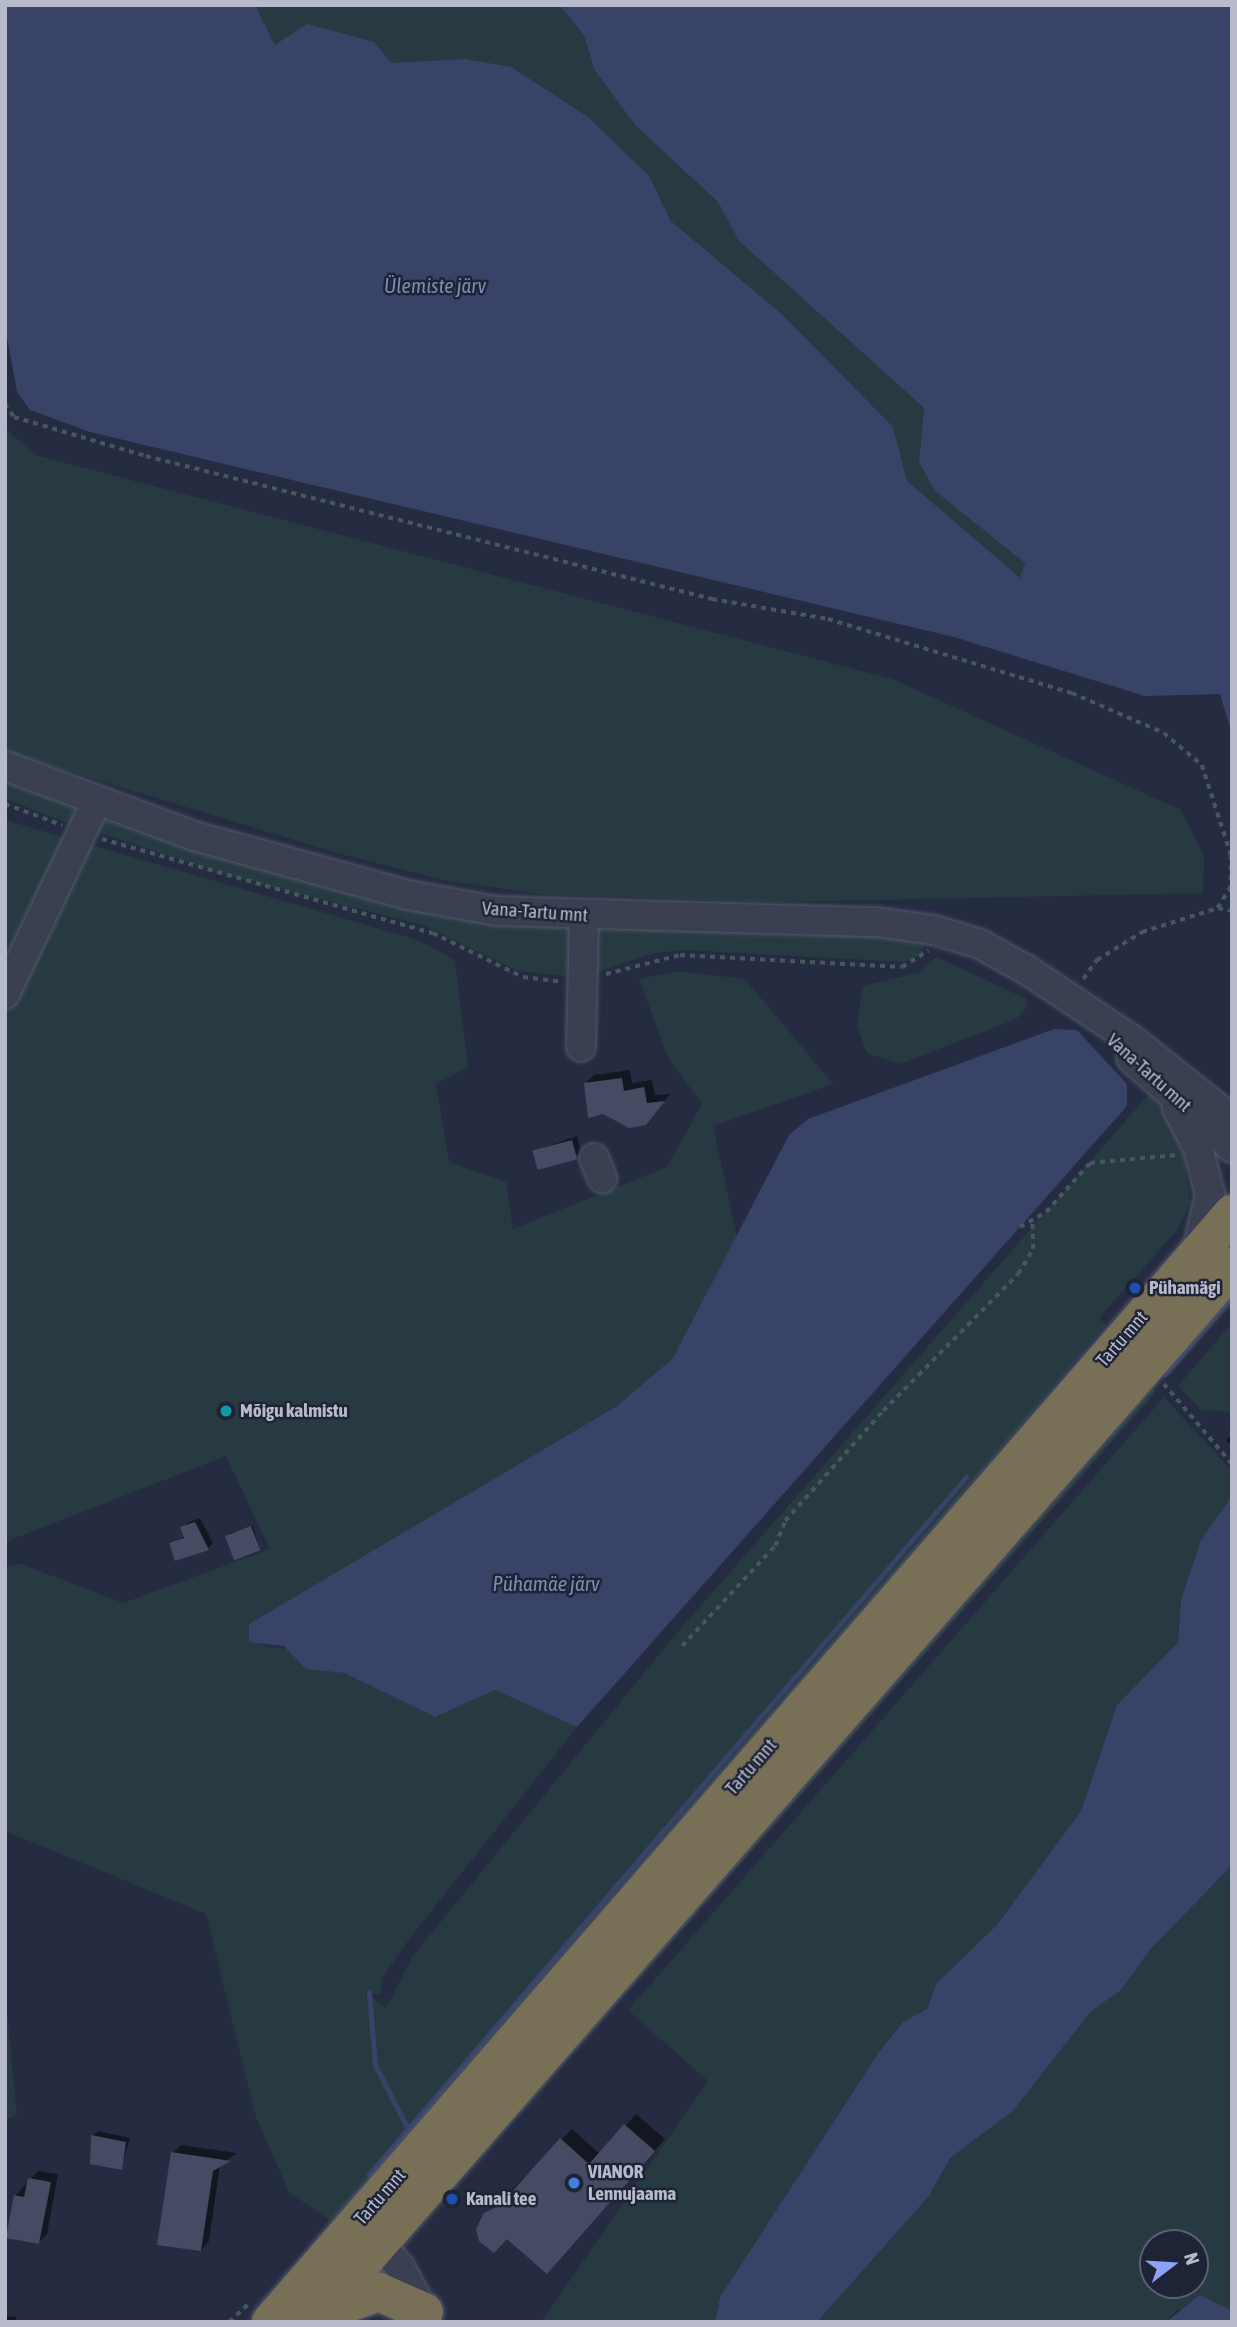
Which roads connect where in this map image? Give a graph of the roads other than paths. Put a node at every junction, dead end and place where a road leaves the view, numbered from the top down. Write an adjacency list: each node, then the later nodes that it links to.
1 (5, 766): 2 (street, Vana-Tartu mnt)
2 (96, 802): 3 (street, Vana-Tartu mnt); 4 (street)
3 (584, 916): 5 (street, Vana-Tartu mnt); 6 (street)
4 (5, 994)
5 (1068, 997): 7 (street, Vana-Tartu mnt); 8 (street, Vana-Tartu mnt)
6 (581, 1047)
7 (1202, 1093): 9 (street); 10 (street, Vana-Tartu mnt)
8 (1168, 1094): 11 (street, Vana-Tartu mnt); 13 (street)
9 (1232, 1103)
10 (1232, 1119)
11 (1232, 1148)
12 (1232, 1214): 13 (highway, Tartu mnt)
13 (1196, 1255): 15 (highway, Tartu mnt)
14 (1232, 1266): 15 (highway, Tartu mnt)
15 (368, 2233): 16 (street); 17 (highway, Tartu mnt); 18 (highway, Tartu mnt)
16 (426, 2317): 17 (highway)
17 (313, 2318)
18 (271, 2322)

